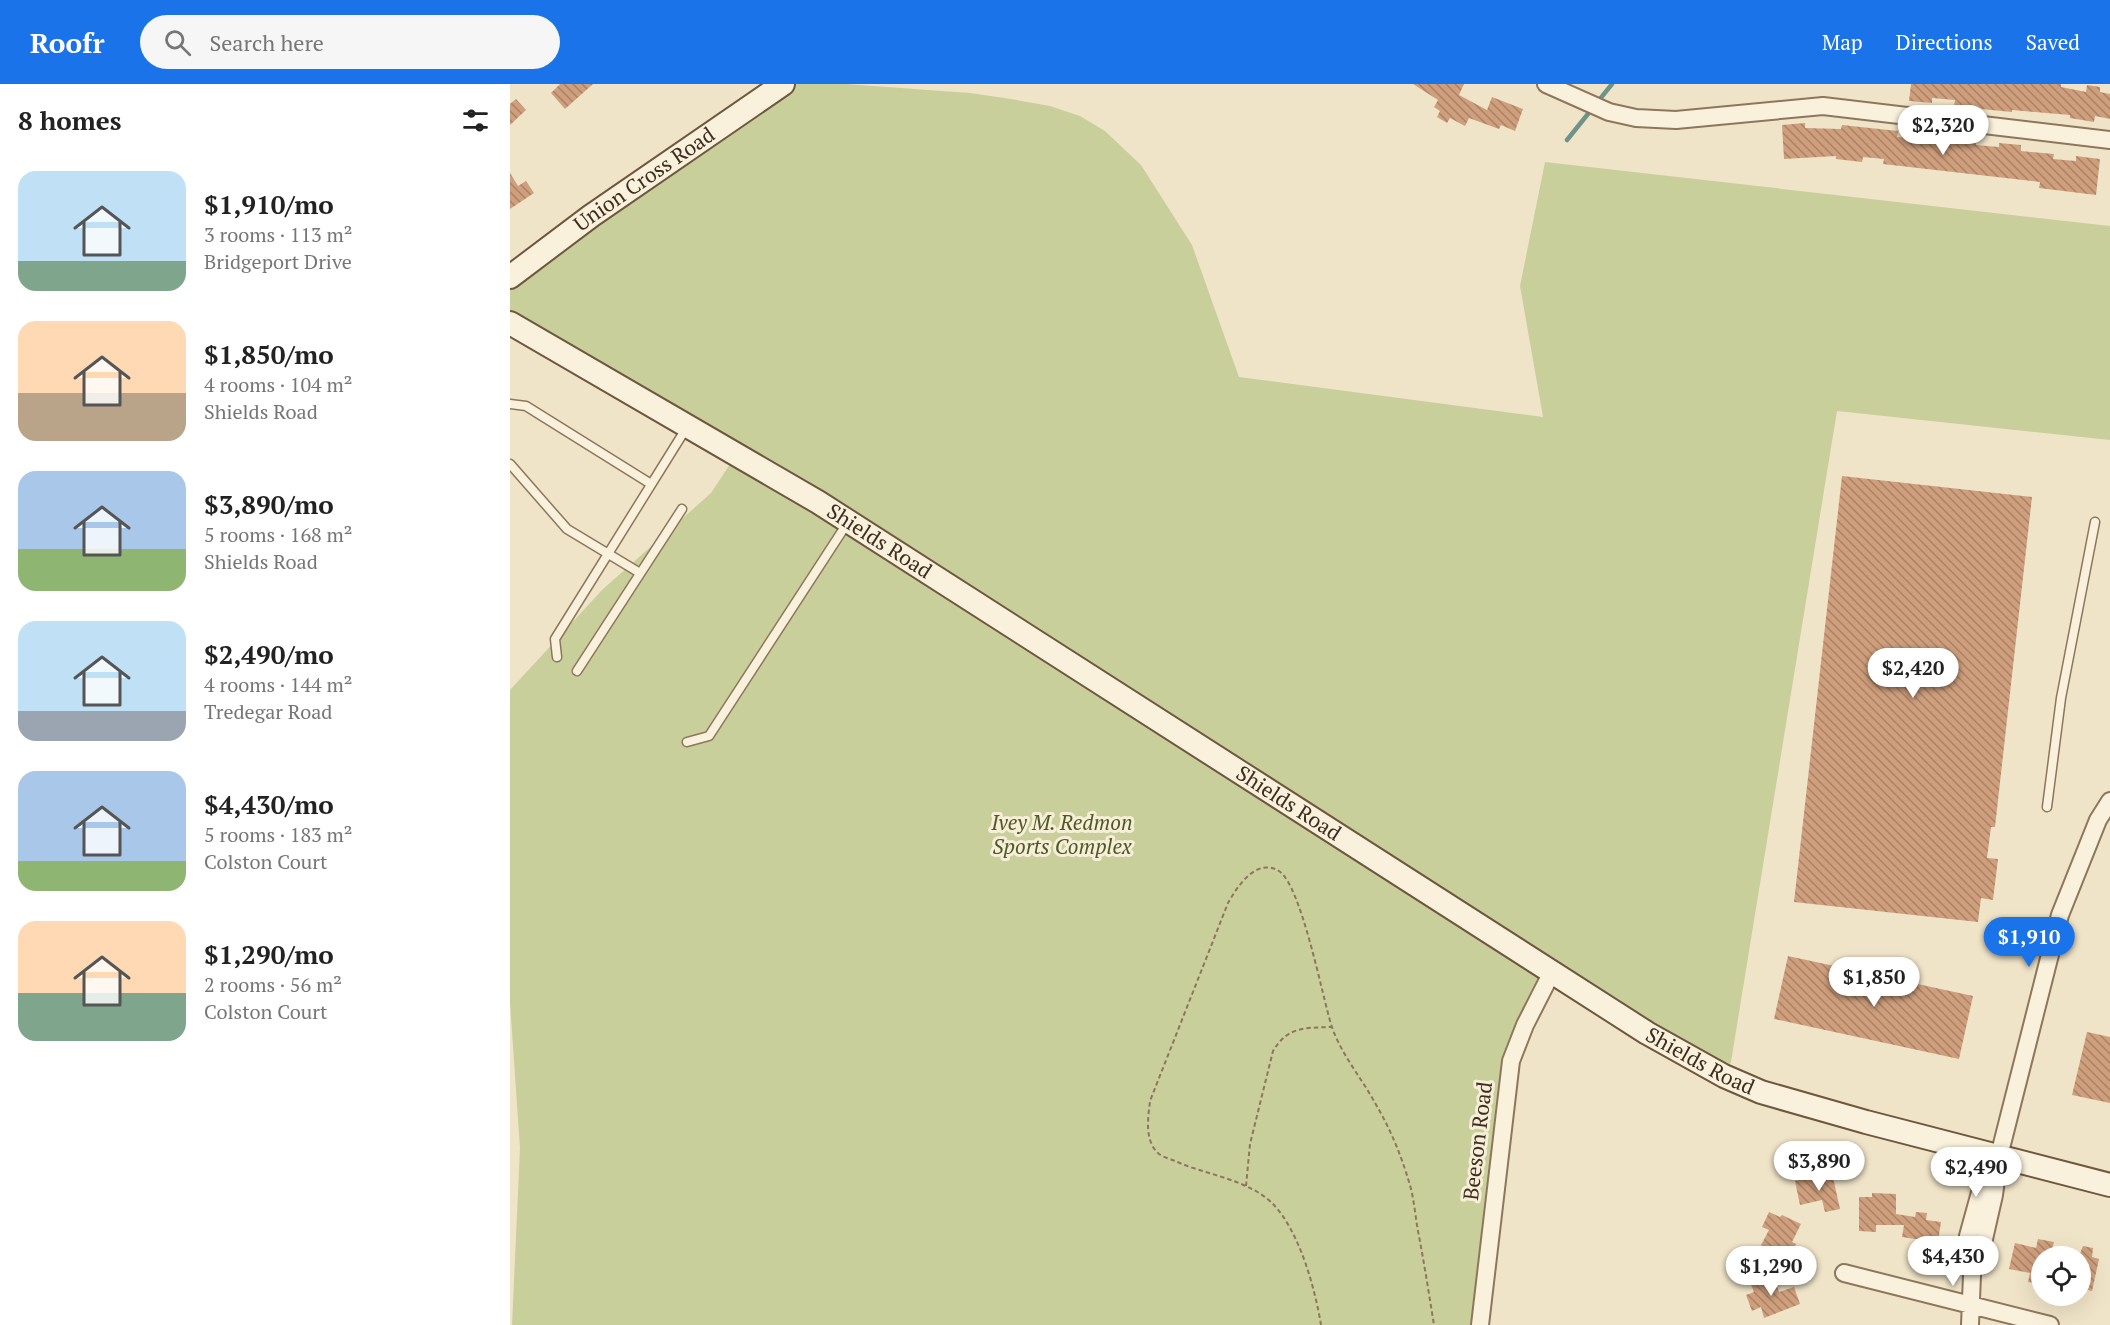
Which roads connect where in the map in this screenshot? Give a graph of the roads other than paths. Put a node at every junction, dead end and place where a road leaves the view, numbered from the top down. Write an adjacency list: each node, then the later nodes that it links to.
1 (783, 84): 4 (street, Union Cross Road)
2 (1546, 84): 3 (street)
3 (2110, 140)
4 (510, 277)
5 (510, 323): 7 (street, Shields Road)
6 (510, 404): 9 (lane)
7 (687, 426): 9 (lane); 11 (street, Shields Road)
8 (510, 464): 13 (lane)
9 (651, 484): 13 (lane)
10 (682, 509): 14 (lane)
11 (848, 522): 17 (lane); 20 (street, Shields Road)
12 (2095, 522): 19 (lane)
13 (608, 554): 14 (lane); 15 (lane)
14 (639, 573): 16 (lane)
15 (557, 657)
16 (577, 671)
17 (687, 742)
18 (2110, 801): 21 (street)
19 (2047, 807)
20 (1552, 972): 21 (street, Shields Road); 25 (street, Beeson Road)
21 (1998, 1156): 22 (street, Shields Road); 24 (street)
22 (2110, 1185)
23 (1844, 1273): 24 (street)
24 (1970, 1304): 26 (street); 27 (street)
25 (1480, 1325)
26 (1970, 1325)
27 (2050, 1325)

